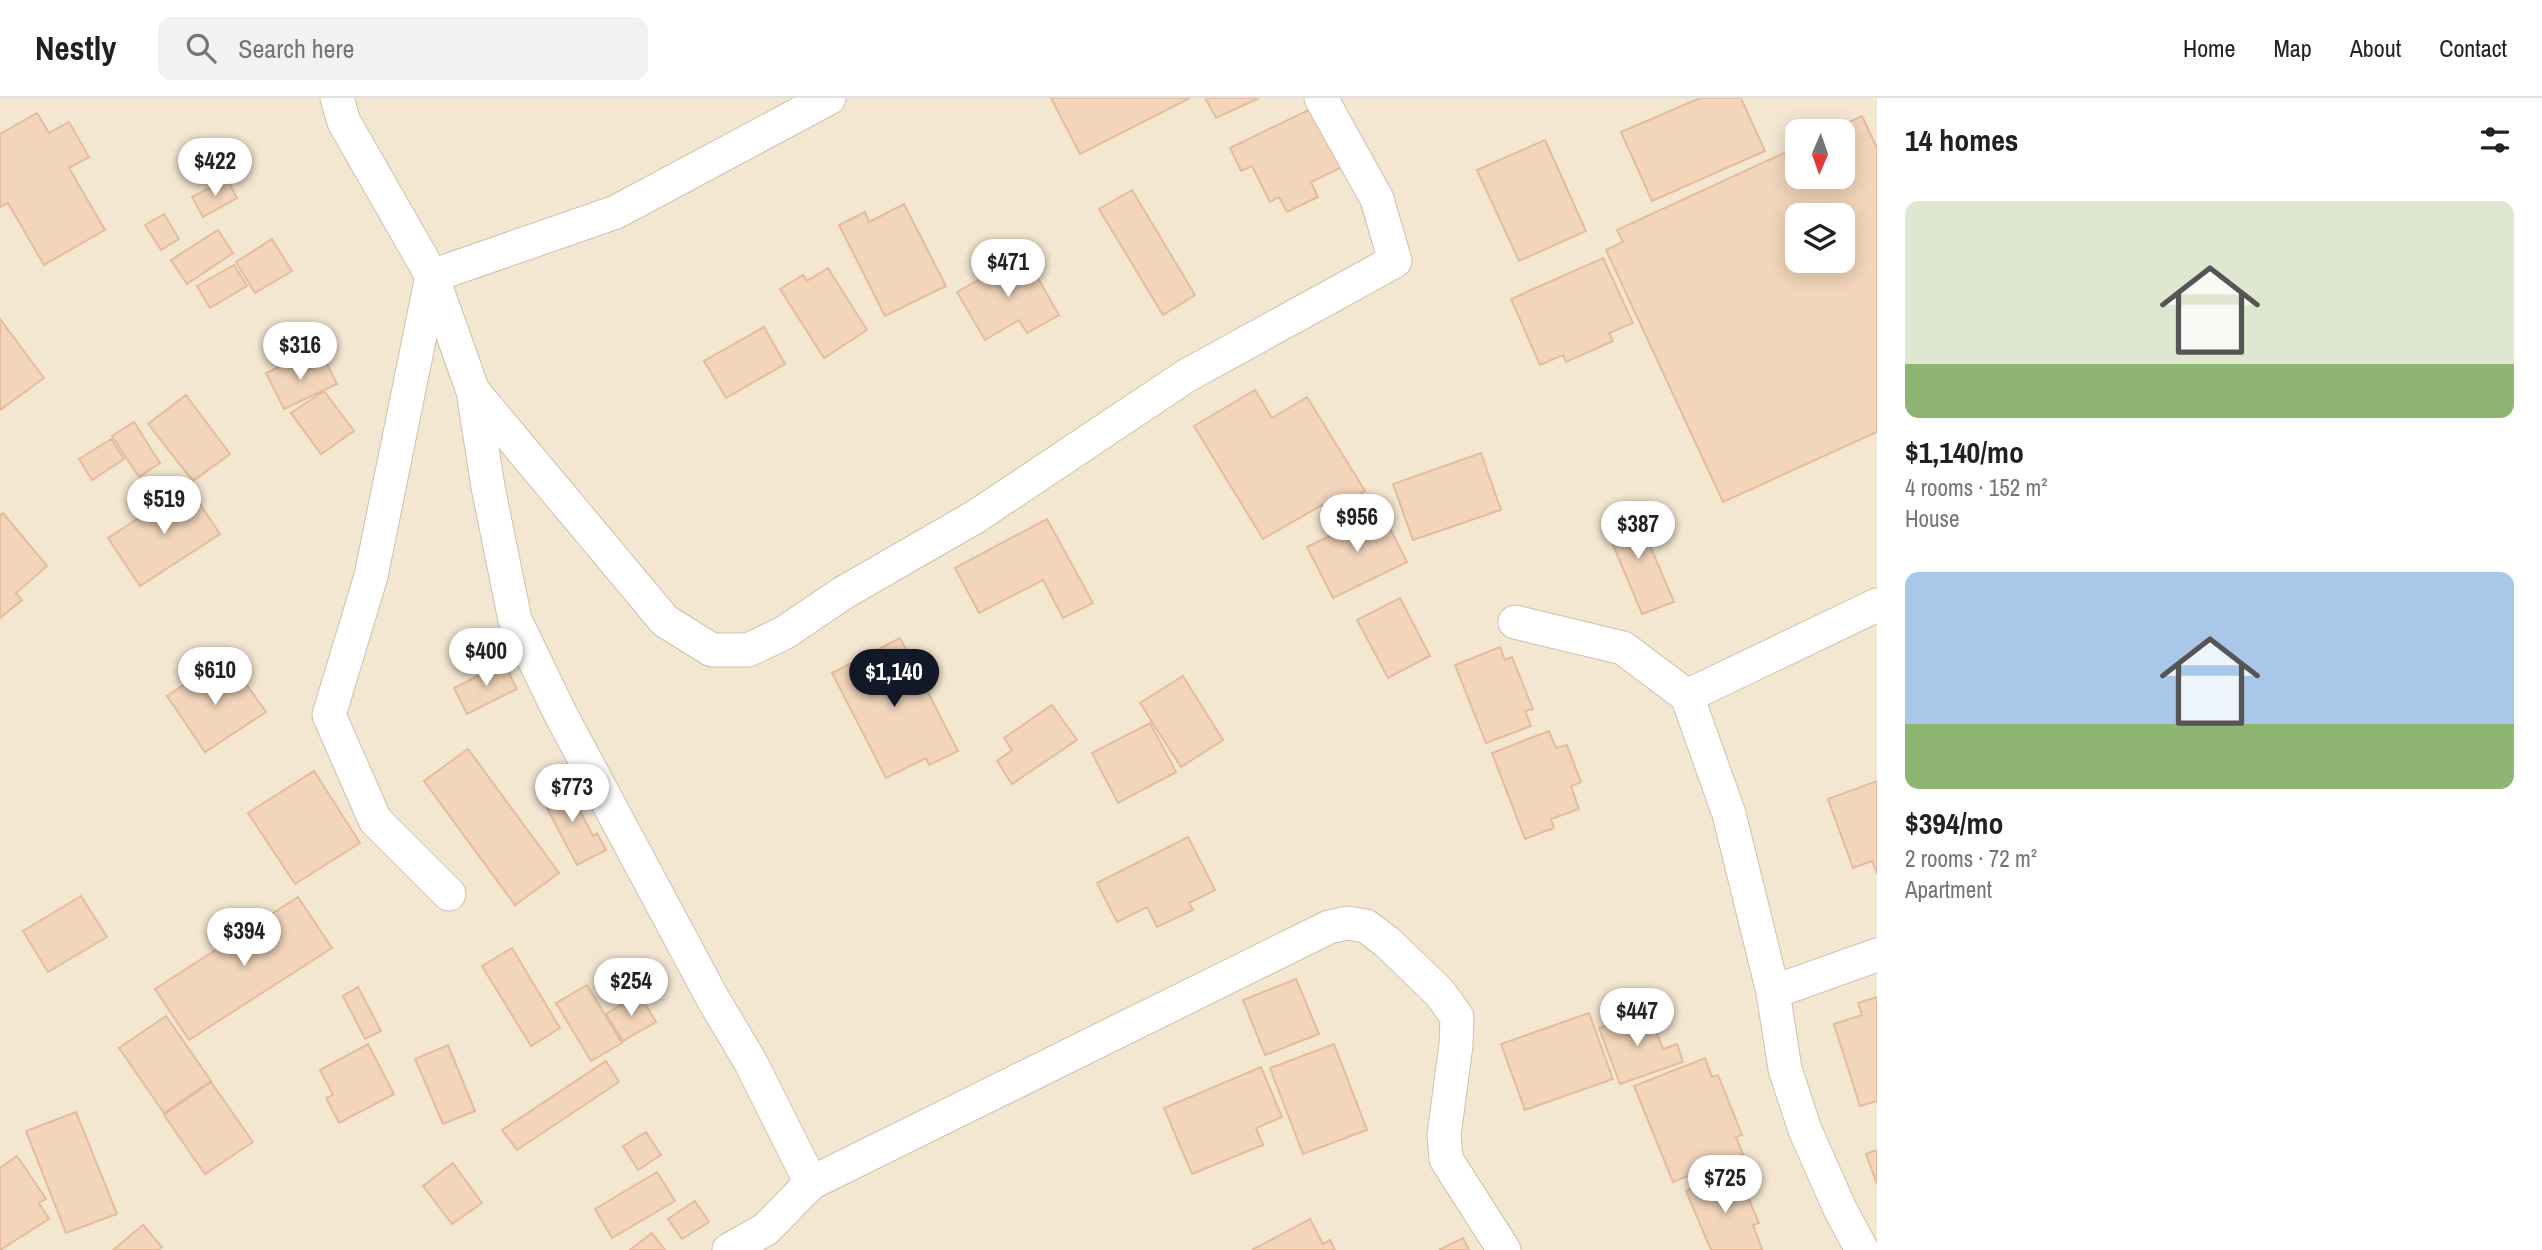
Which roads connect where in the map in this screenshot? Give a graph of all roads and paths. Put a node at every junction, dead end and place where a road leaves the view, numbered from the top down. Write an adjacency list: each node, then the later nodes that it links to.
1 (829, 98): 4 (street)
2 (1321, 98): 5 (street)
3 (336, 106): 4 (street)
4 (432, 275): 5 (street); 9 (street)
5 (473, 391): 12 (street)
6 (1877, 606): 8 (street)
7 (1515, 622): 8 (street)
8 (1686, 696): 11 (street)
9 (449, 894)
10 (1877, 955): 11 (street)
11 (1773, 992): 15 (street)
12 (811, 1184): 13 (street); 14 (street)
13 (729, 1250)
14 (1504, 1250)
15 (1862, 1250)

